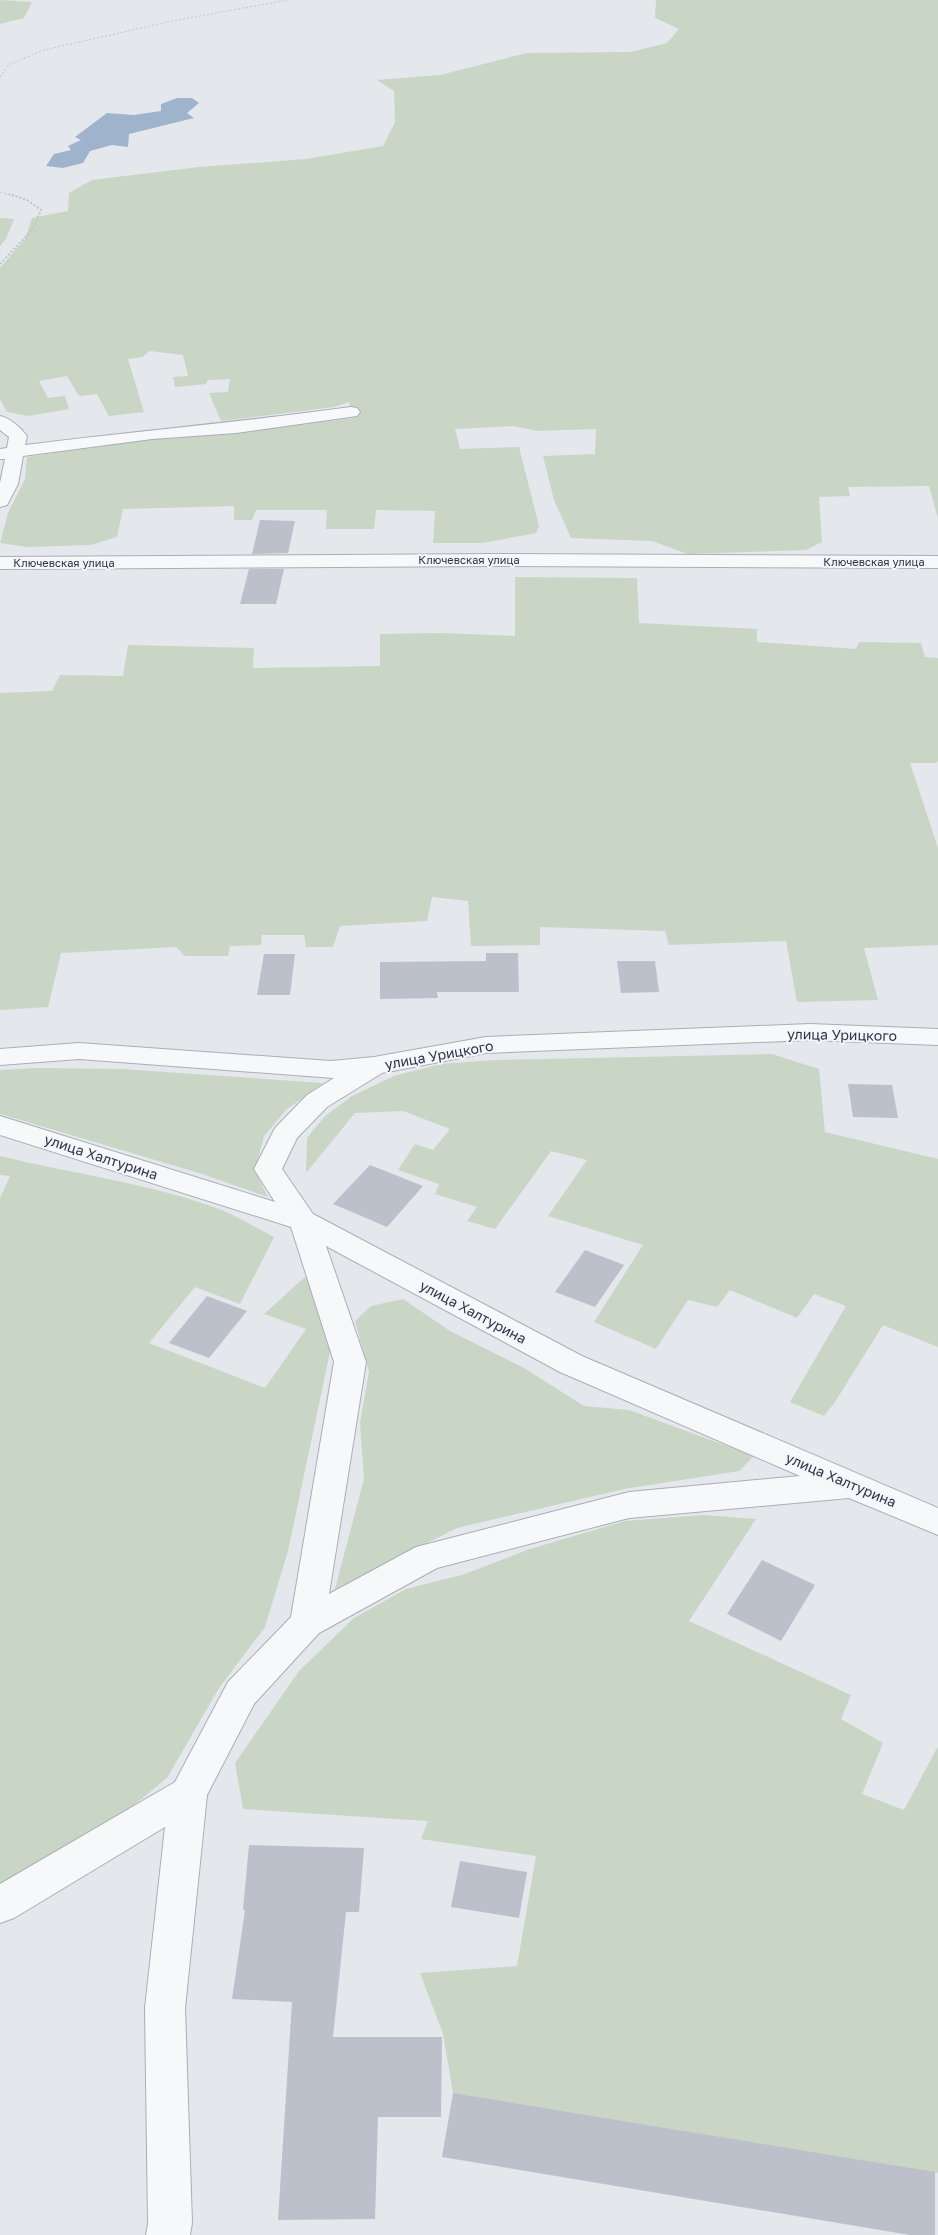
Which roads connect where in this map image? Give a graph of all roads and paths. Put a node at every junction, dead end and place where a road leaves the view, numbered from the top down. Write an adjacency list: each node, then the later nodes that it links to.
1 (288, 0): 2 (path)
2 (0, 77)
3 (0, 192): 4 (path)
4 (0, 264)
5 (351, 412): 7 (street)
6 (0, 421): 7 (street)
7 (7, 453): 8 (street)
8 (0, 501)
9 (938, 562): 10 (street, Ключевская улица)
10 (0, 563)
11 (938, 1037): 13 (street, улица Урицкого)
12 (0, 1057): 13 (street, улица Урицкого)
13 (374, 1066): 15 (street)
14 (0, 1125): 15 (street, улица Халтурина)
15 (303, 1221): 16 (street, улица Халтурина); 18 (street)
16 (852, 1484): 17 (street, улица Халтурина); 18 (street)
17 (938, 1522)
18 (306, 1623): 19 (street)
19 (188, 1794): 20 (street); 21 (street)
20 (0, 1905)
21 (173, 2231)

